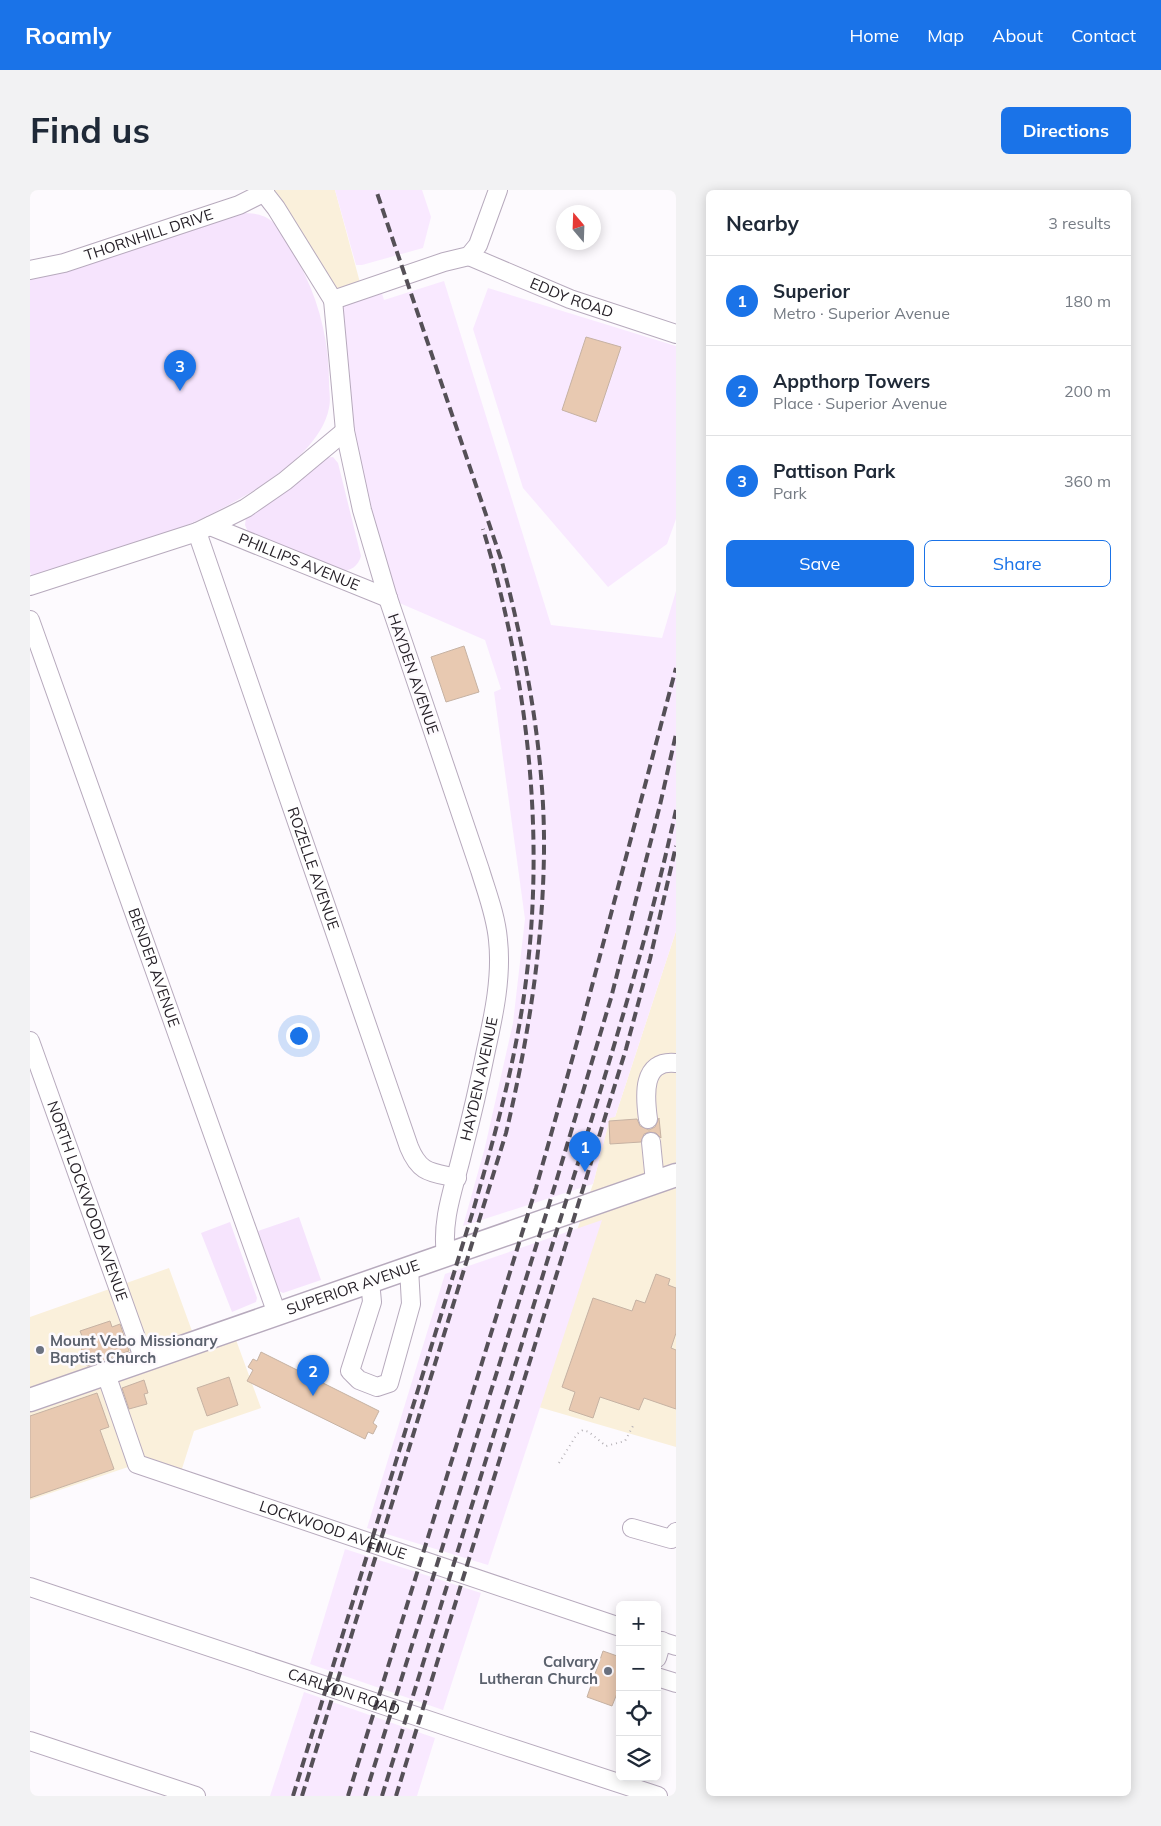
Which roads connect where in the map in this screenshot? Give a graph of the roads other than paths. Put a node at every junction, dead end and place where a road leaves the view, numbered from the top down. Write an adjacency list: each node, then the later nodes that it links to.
1 (498, 190): 3 (street)
2 (264, 191): 4 (street, THORNHILL DRIVE); 5 (street)
3 (469, 256): 5 (street); 6 (street, EDDY ROAD)
4 (30, 270)
5 (333, 300): 7 (street, HAYDEN AVENUE)
6 (676, 334)
7 (345, 431): 8 (street, PHILLIPS AVENUE); 10 (street, HAYDEN AVENUE)
8 (203, 529): 9 (street, PHILLIPS AVENUE); 10 (street, PHILLIPS AVENUE); 16 (street, ROZELLE AVENUE)
9 (30, 586)
10 (388, 598): 16 (street, HAYDEN AVENUE)
11 (30, 620): 21 (street, BENDER AVENUE)
12 (30, 1041): 22 (street, NORTH LOCKWOOD AVENUE)
13 (676, 1063): 14 (street)
14 (648, 1119)
15 (650, 1142): 17 (street)
16 (457, 1178): 18 (street, HAYDEN AVENUE)
17 (666, 1178): 18 (main road, SUPERIOR AVENUE)
18 (446, 1255): 19 (main road, SUPERIOR AVENUE)
19 (409, 1268): 20 (main road, SUPERIOR AVENUE); 20 (street)
20 (371, 1291): 21 (main road, SUPERIOR AVENUE)
21 (277, 1314): 22 (main road, SUPERIOR AVENUE)
22 (144, 1360): 23 (main road, SUPERIOR AVENUE)
23 (106, 1374): 24 (main road, SUPERIOR AVENUE); 28 (street, LOCKWOOD AVENUE)
24 (30, 1400)
25 (632, 1528): 26 (street)
26 (676, 1532)
27 (30, 1587): 33 (street, CARLYON ROAD)
28 (616, 1626)
29 (661, 1677): 30 (street)
30 (676, 1683)
31 (30, 1741): 32 (street)
32 (196, 1796)
33 (658, 1796)

